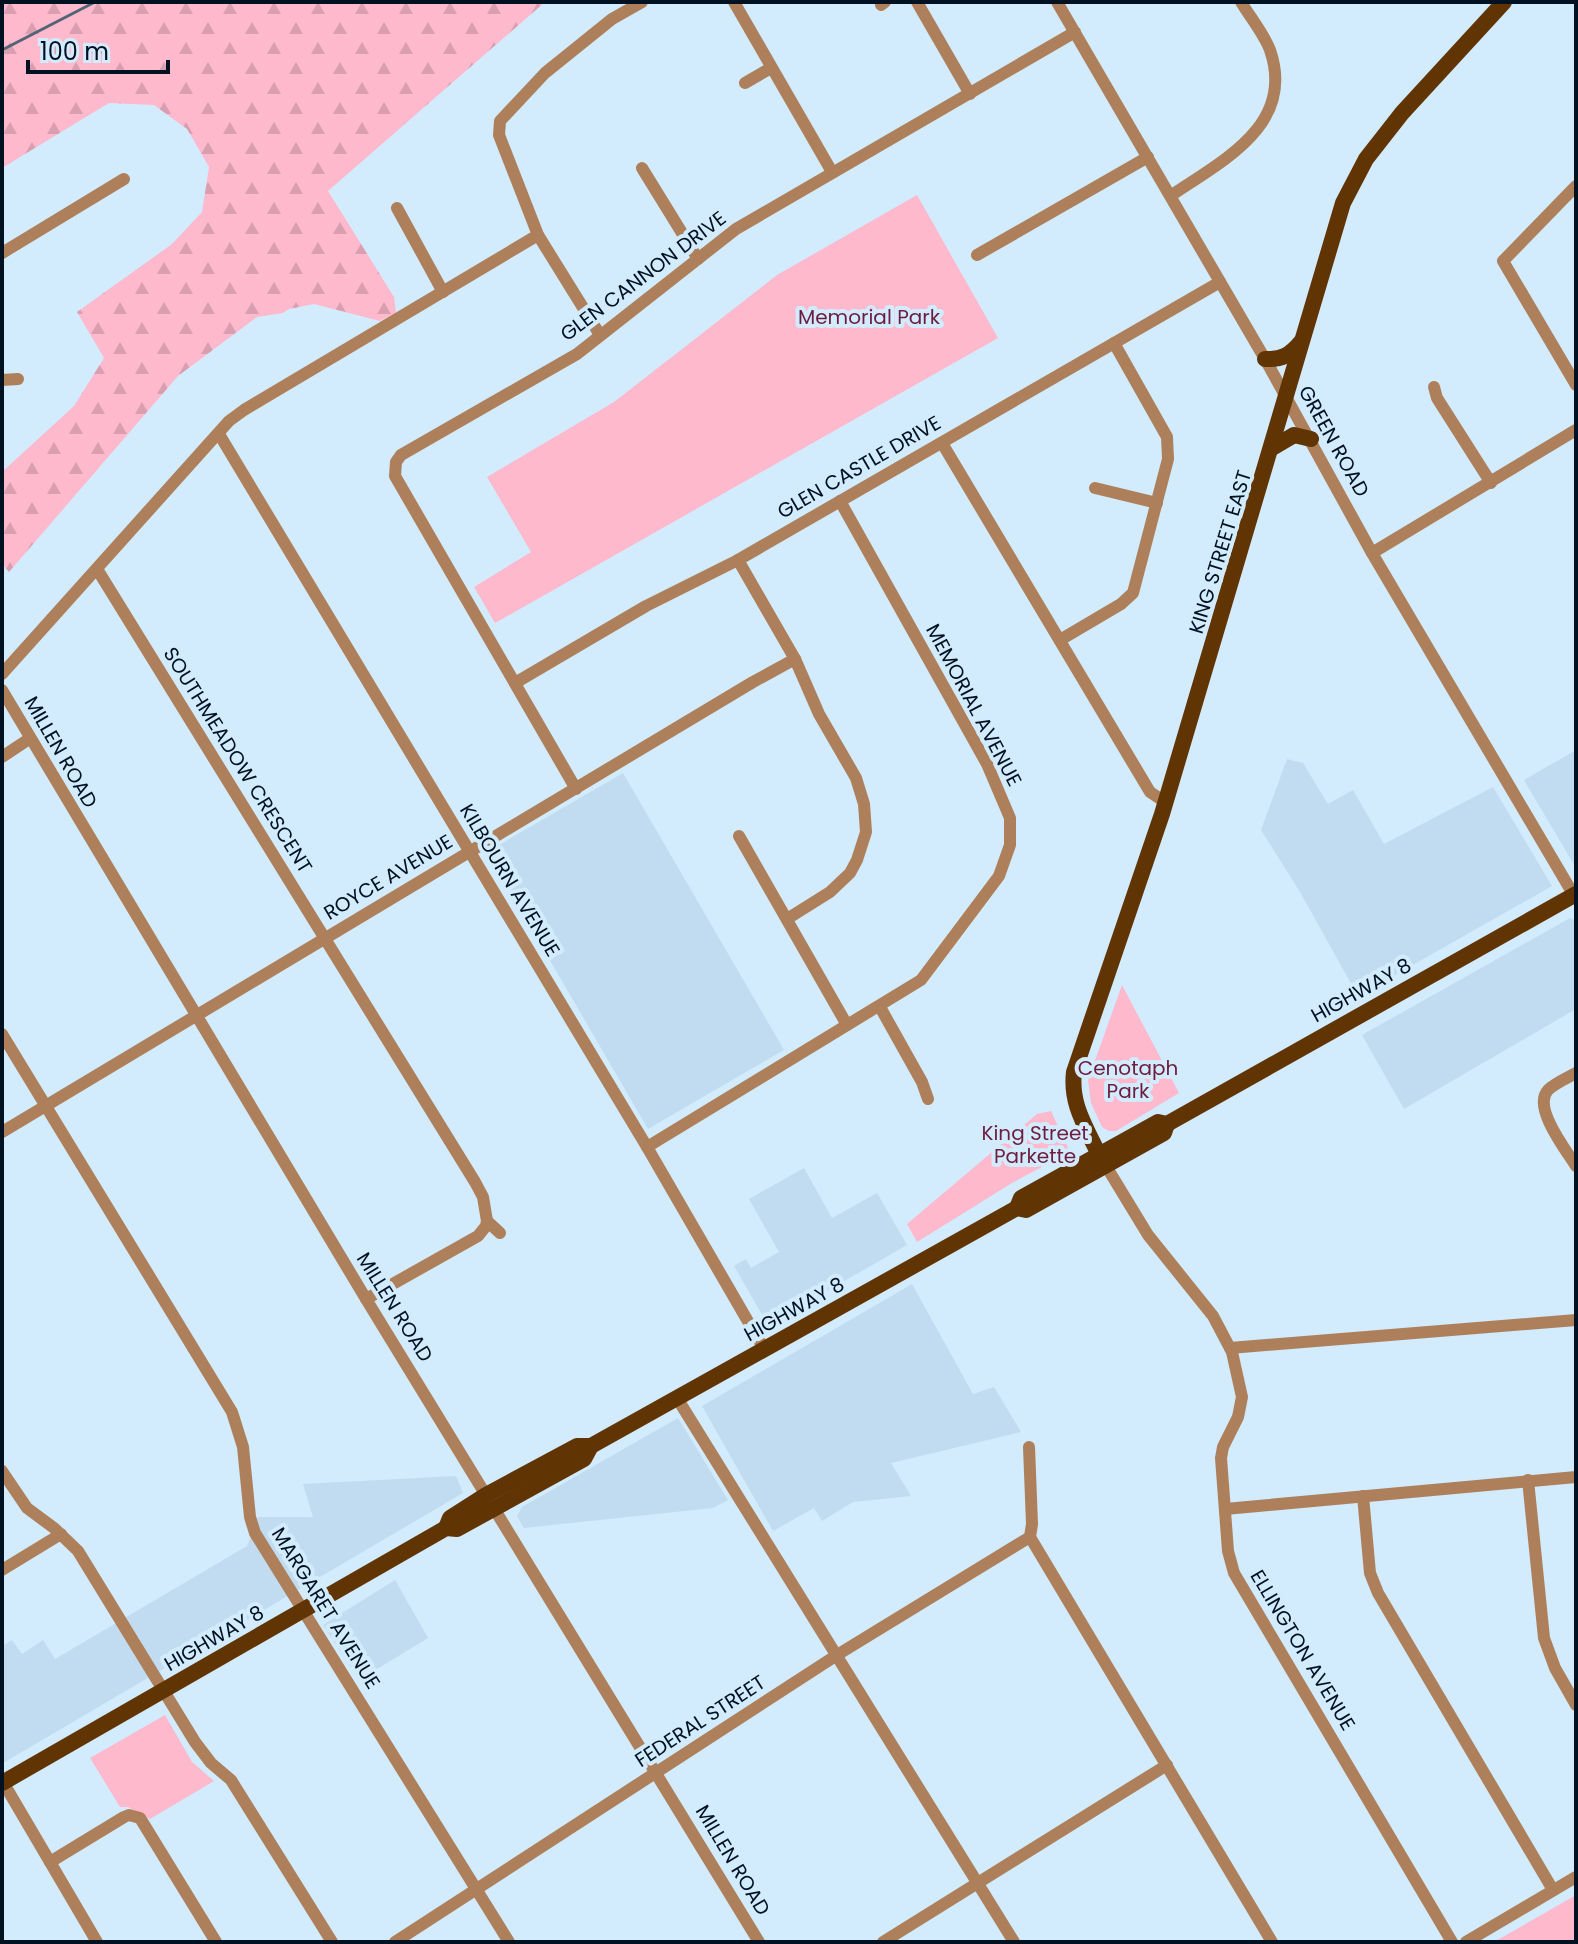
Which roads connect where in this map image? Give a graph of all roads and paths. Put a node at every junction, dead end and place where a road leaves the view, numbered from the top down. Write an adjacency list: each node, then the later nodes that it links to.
1 (642, 2): 18 (street)
2 (734, 2): 8 (street)
3 (917, 2): 10 (street)
4 (1057, 2): 7 (street, GREEN ROAD)
5 (1241, 2): 16 (street)
6 (1504, 2): 25 (main road, KING STREET EAST)
7 (1075, 32): 10 (street, GLEN CANNON DRIVE); 11 (street, GREEN ROAD)
8 (771, 68): 9 (street); 13 (street)
9 (745, 83)
10 (970, 94): 13 (street, GLEN CANNON DRIVE)
11 (1148, 157): 16 (street, GREEN ROAD); 20 (street)
12 (642, 168): 21 (street)
13 (832, 172): 21 (street, GLEN CANNON DRIVE)
14 (124, 179): 19 (street)
15 (1576, 186): 30 (street)
16 (1172, 195): 22 (street, GREEN ROAD)
17 (397, 208): 23 (street)
18 (538, 235): 23 (street); 24 (street)
19 (2, 253)
20 (977, 255)
21 (698, 259): 24 (street, GLEN CANNON DRIVE)
22 (1220, 282): 26 (street, GLEN CASTLE DRIVE); 27 (street, GREEN ROAD)
23 (443, 292): 34 (street)
24 (600, 335): 48 (street, GLEN CANNON DRIVE)
25 (1302, 341): 27 (main road); 32 (main road, KING STREET EAST)
26 (1114, 343): 36 (street, GLEN CASTLE DRIVE); 41 (street)
27 (1265, 359): 32 (street, GREEN ROAD)
28 (18, 379): 29 (street)
29 (2, 380)
30 (1576, 385)
31 (1434, 387): 38 (street)
32 (1287, 398): 35 (street, GREEN ROAD); 37 (main road, KING STREET EAST)
33 (1576, 430): 38 (street)
34 (219, 434): 44 (street); 55 (street, KILBOURN AVENUE)
35 (1311, 439): 37 (main road); 42 (street, GREEN ROAD)
36 (942, 443): 40 (street, GLEN CASTLE DRIVE); 45 (street)
37 (1272, 448): 53 (main road, KING STREET EAST)
38 (1491, 483): 42 (street)
39 (1095, 488): 41 (street)
40 (840, 501): 43 (street, GLEN CASTLE DRIVE); 59 (street, MEMORIAL AVENUE)
41 (1157, 503): 45 (street)
42 (1372, 553): 56 (street, GREEN ROAD)
43 (738, 560): 46 (street); 48 (street, GLEN CASTLE DRIVE)
44 (97, 569): 47 (street); 58 (street, SOUTHMEADOW CRESCENT)
45 (1060, 640): 53 (street)
46 (795, 659): 52 (street, ROYCE AVENUE); 57 (street)
47 (2, 674)
48 (515, 683): 52 (street, GLEN CANNON DRIVE)
49 (2, 690): 50 (street, MILLEN ROAD)
50 (29, 739): 51 (street); 60 (street, MILLEN ROAD)
51 (2, 757)
52 (576, 789): 55 (street, ROYCE AVENUE)
53 (1165, 802): 68 (main road, KING STREET EAST)
54 (739, 836): 57 (street)
55 (470, 852): 58 (street, ROYCE AVENUE); 67 (street, KILBOURN AVENUE)
56 (1575, 896): 68 (main road, HIGHWAY 8)
57 (787, 919): 61 (street)
58 (324, 938): 60 (street, ROYCE AVENUE); 70 (street, SOUTHMEADOW CRESCENT)
59 (880, 1007): 61 (street, MEMORIAL AVENUE); 64 (street)
60 (196, 1016): 65 (street, ROYCE AVENUE); 72 (street, MILLEN ROAD)
61 (847, 1025): 67 (street, MEMORIAL AVENUE)
62 (2, 1034): 65 (street, MARGARET AVENUE)
63 (1576, 1073): 69 (street)
64 (928, 1099)
65 (45, 1106): 66 (street, ROYCE AVENUE); 87 (street, MARGARET AVENUE)
66 (2, 1132)
67 (647, 1147): 75 (street, KILBOURN AVENUE)
68 (1103, 1161): 74 (street, ELLINGTON AVENUE); 75 (main road, HIGHWAY 8)
69 (1576, 1166)
70 (487, 1221): 71 (street); 72 (street)
71 (500, 1233)
72 (366, 1299): 82 (street, MILLEN ROAD)
73 (1576, 1320): 74 (street)
74 (1230, 1348): 83 (street, ELLINGTON AVENUE)
75 (764, 1349): 76 (main road, HIGHWAY 8)
76 (677, 1398): 82 (main road, HIGHWAY 8); 88 (street)
77 (1029, 1447): 85 (street)
78 (2, 1471): 84 (street)
79 (1576, 1477): 80 (street)
80 (1528, 1480): 81 (street); 90 (street)
81 (1363, 1496): 83 (street); 98 (street)
82 (490, 1502): 87 (main road, HIGHWAY 8); 92 (street, MILLEN ROAD)
83 (1225, 1509): 108 (street, ELLINGTON AVENUE)
84 (61, 1534): 86 (street); 89 (street)
85 (1030, 1537): 88 (street, FEDERAL STREET); 91 (street)
86 (2, 1570)
87 (304, 1609): 89 (main road, HIGHWAY 8); 97 (street, MARGARET AVENUE)
88 (837, 1655): 92 (street, FEDERAL STREET); 96 (street)
89 (164, 1690): 93 (main road, HIGHWAY 8); 101 (street)
90 (1576, 1705)
91 (1167, 1765): 96 (street); 107 (street)
92 (656, 1774): 97 (street, FEDERAL STREET); 104 (street, MILLEN ROAD)
93 (2, 1782): 94 (street)
94 (50, 1862): 99 (street); 100 (street)
95 (1576, 1877): 98 (street)
96 (978, 1883): 105 (street); 106 (street)
97 (477, 1890): 102 (street, FEDERAL STREET); 103 (street, MARGARET AVENUE)
98 (1553, 1890): 109 (street)
99 (97, 1942)
100 (216, 1942)
101 (332, 1942)
102 (395, 1942)
103 (509, 1942)
104 (759, 1942)
105 (883, 1942)
106 (1014, 1942)
107 (1272, 1942)
108 (1452, 1942)
109 (1466, 1942)

